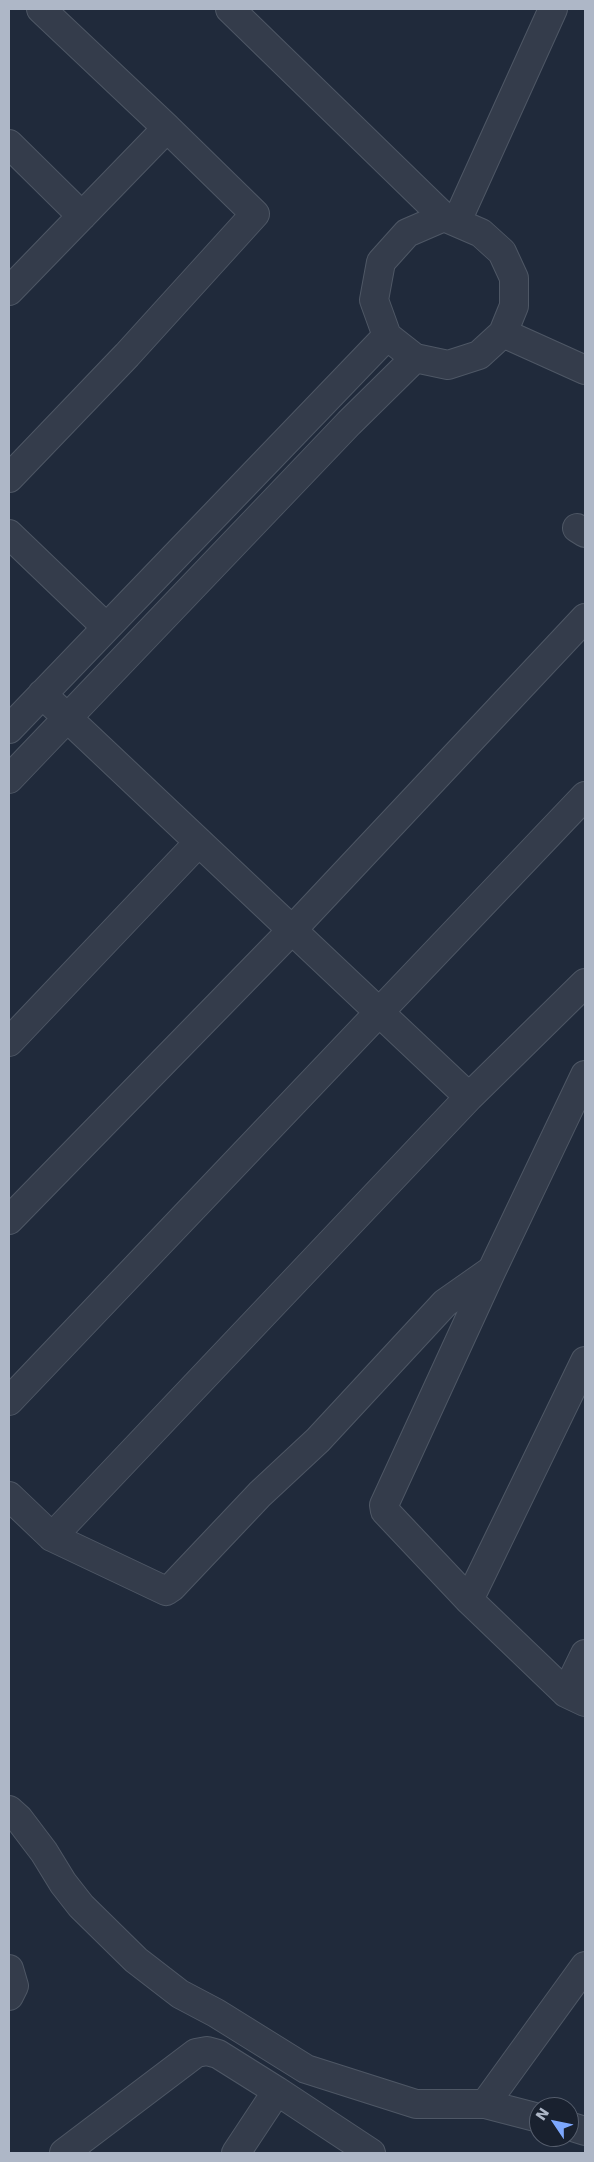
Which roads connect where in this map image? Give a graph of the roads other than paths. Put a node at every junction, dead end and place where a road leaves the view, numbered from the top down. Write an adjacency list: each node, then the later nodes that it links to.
1 (41, 9): 4 (street)
2 (230, 9): 7 (street)
3 (552, 9): 7 (street)
4 (167, 128): 6 (street); 13 (street)
5 (9, 144): 6 (street)
6 (82, 216): 8 (street)
7 (451, 219): 9 (street); 10 (street)
8 (9, 291)
9 (504, 332): 11 (street); 12 (street)
10 (388, 336): 11 (street); 16 (street)
11 (415, 358): 18 (street)
12 (585, 370)
13 (9, 478)
14 (9, 534): 16 (street)
15 (585, 618): 23 (street)
16 (106, 627): 17 (street)
17 (42, 694): 18 (street); 19 (street)
18 (67, 717): 20 (street); 22 (street)
19 (9, 729)
20 (9, 779)
21 (585, 796): 25 (street)
22 (199, 842): 23 (street); 26 (street)
23 (292, 930): 25 (street); 29 (street)
24 (585, 983): 28 (street)
25 (380, 1013): 28 (street); 32 (street)
26 (9, 1042)
27 (585, 1075): 30 (street)
28 (469, 1097): 34 (street)
29 (9, 1220)
30 (492, 1270): 34 (street); 35 (street)
31 (585, 1361): 35 (street)
32 (9, 1401)
33 (9, 1496): 34 (street)
34 (52, 1537)
35 (469, 1600): 37 (street)
36 (585, 1654): 37 (street)
37 (576, 1697)
38 (9, 1810): 43 (street)
39 (585, 1966): 43 (street)
40 (9, 1969): 41 (street)
41 (9, 1996)
42 (278, 2091): 45 (street); 46 (street); 47 (street)
43 (485, 2104): 44 (street)
44 (529, 2115)
45 (70, 2151)
46 (236, 2153)
47 (371, 2153)

